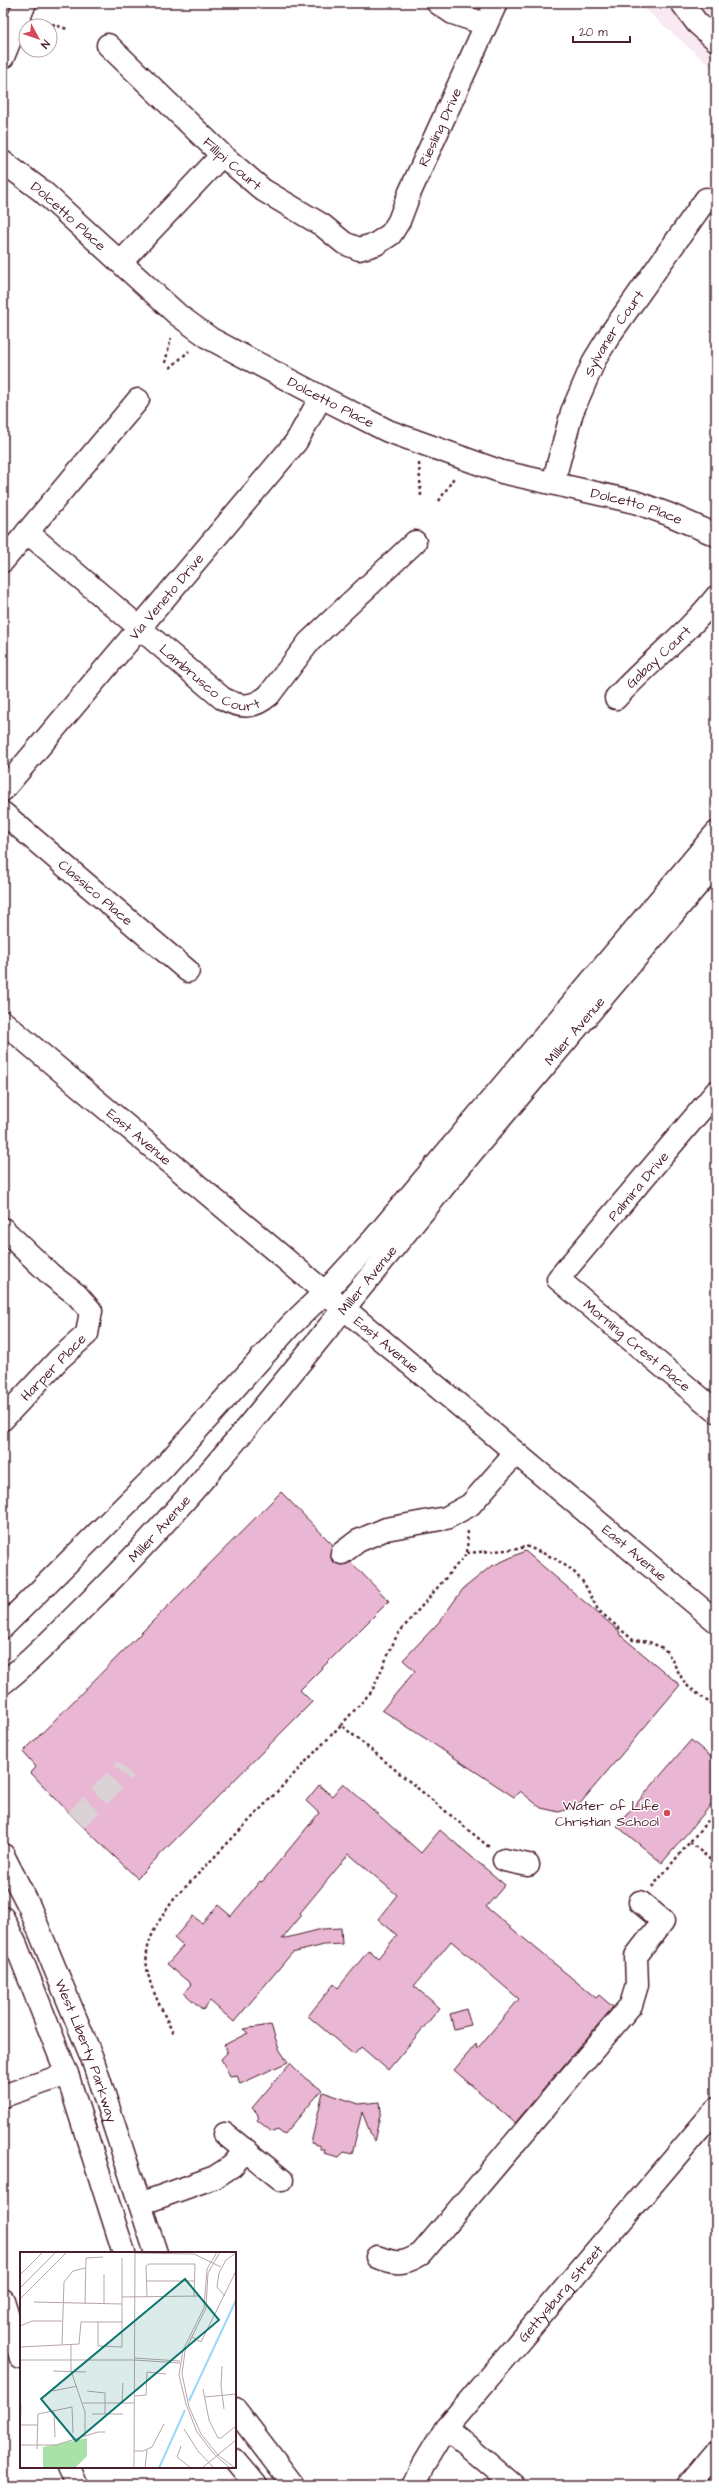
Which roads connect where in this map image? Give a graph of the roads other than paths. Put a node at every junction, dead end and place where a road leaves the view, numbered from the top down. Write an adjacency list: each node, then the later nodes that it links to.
1 (25, 3): 8 (street)
2 (438, 3): 5 (street)
3 (496, 3): 5 (street, Riesling Drive)
4 (682, 3): 6 (street)
5 (485, 24): 12 (street, Riesling Drive)
6 (716, 40)
7 (108, 45): 9 (street, Fillipi Court)
8 (3, 57)
9 (222, 155): 12 (street, Fillipi Court); 13 (street)
10 (3, 162): 13 (street, Dolcetto Place)
11 (706, 199): 16 (street, Sylvaner Court)
12 (376, 244)
13 (121, 262): 14 (street, Dolcetto Place)
14 (321, 397): 16 (street, Dolcetto Place); 22 (street, Via Veneto Drive)
15 (138, 400): 17 (street)
16 (553, 483): 18 (street, Dolcetto Place)
17 (27, 532): 20 (street); 22 (street, Lambrusco Court)
18 (716, 535)
19 (416, 542): 22 (street, Lambrusco Court)
20 (3, 561)
21 (716, 597): 23 (street, Gabay Court)
22 (140, 628): 24 (street, Via Veneto Drive)
23 (616, 698)
24 (3, 790)
25 (3, 813): 28 (street, Classico Place)
26 (716, 833): 33 (street, Miller Avenue)
27 (716, 863): 34 (street, Miller Avenue)
28 (188, 971)
29 (3, 1022): 33 (street, East Avenue)
30 (716, 1092): 32 (street, Palmira Drive)
31 (3, 1229): 36 (street, Harper Place)
32 (558, 1279): 35 (street, Morning Crest Place)
33 (326, 1291): 34 (street, East Avenue); 40 (street, Miller Avenue)
34 (345, 1307): 37 (street, East Avenue); 41 (street, Miller Avenue)
35 (716, 1411)
36 (3, 1419)
37 (516, 1453): 38 (street); 39 (street, East Avenue)
38 (342, 1553)
39 (716, 1621)
40 (3, 1627)
41 (3, 1683)
42 (3, 1855): 53 (street, West Liberty Parkway)
43 (504, 1860): 44 (street)
44 (528, 1865)
45 (640, 1902): 56 (street)
46 (3, 1918): 47 (street, West Liberty Parkway)
47 (67, 2074): 48 (street); 54 (street, West Liberty Parkway)
48 (3, 2096)
49 (716, 2109): 60 (street, Gettysburg Street)
50 (225, 2134): 51 (street)
51 (246, 2150): 52 (street); 53 (street)
52 (282, 2180)
53 (140, 2204): 55 (street, West Liberty Parkway)
54 (124, 2252)
55 (156, 2252)
56 (377, 2257)
57 (3, 2300): 58 (street)
58 (20, 2355)
59 (236, 2409): 66 (street)
60 (446, 2428): 67 (street, Gettysburg Street); 68 (street)
61 (716, 2452): 69 (street)
62 (236, 2461): 65 (street)
63 (68, 2468): 64 (street)
64 (77, 2485)
65 (256, 2485)
66 (293, 2485)
67 (414, 2485)
68 (513, 2485)
69 (688, 2485)

